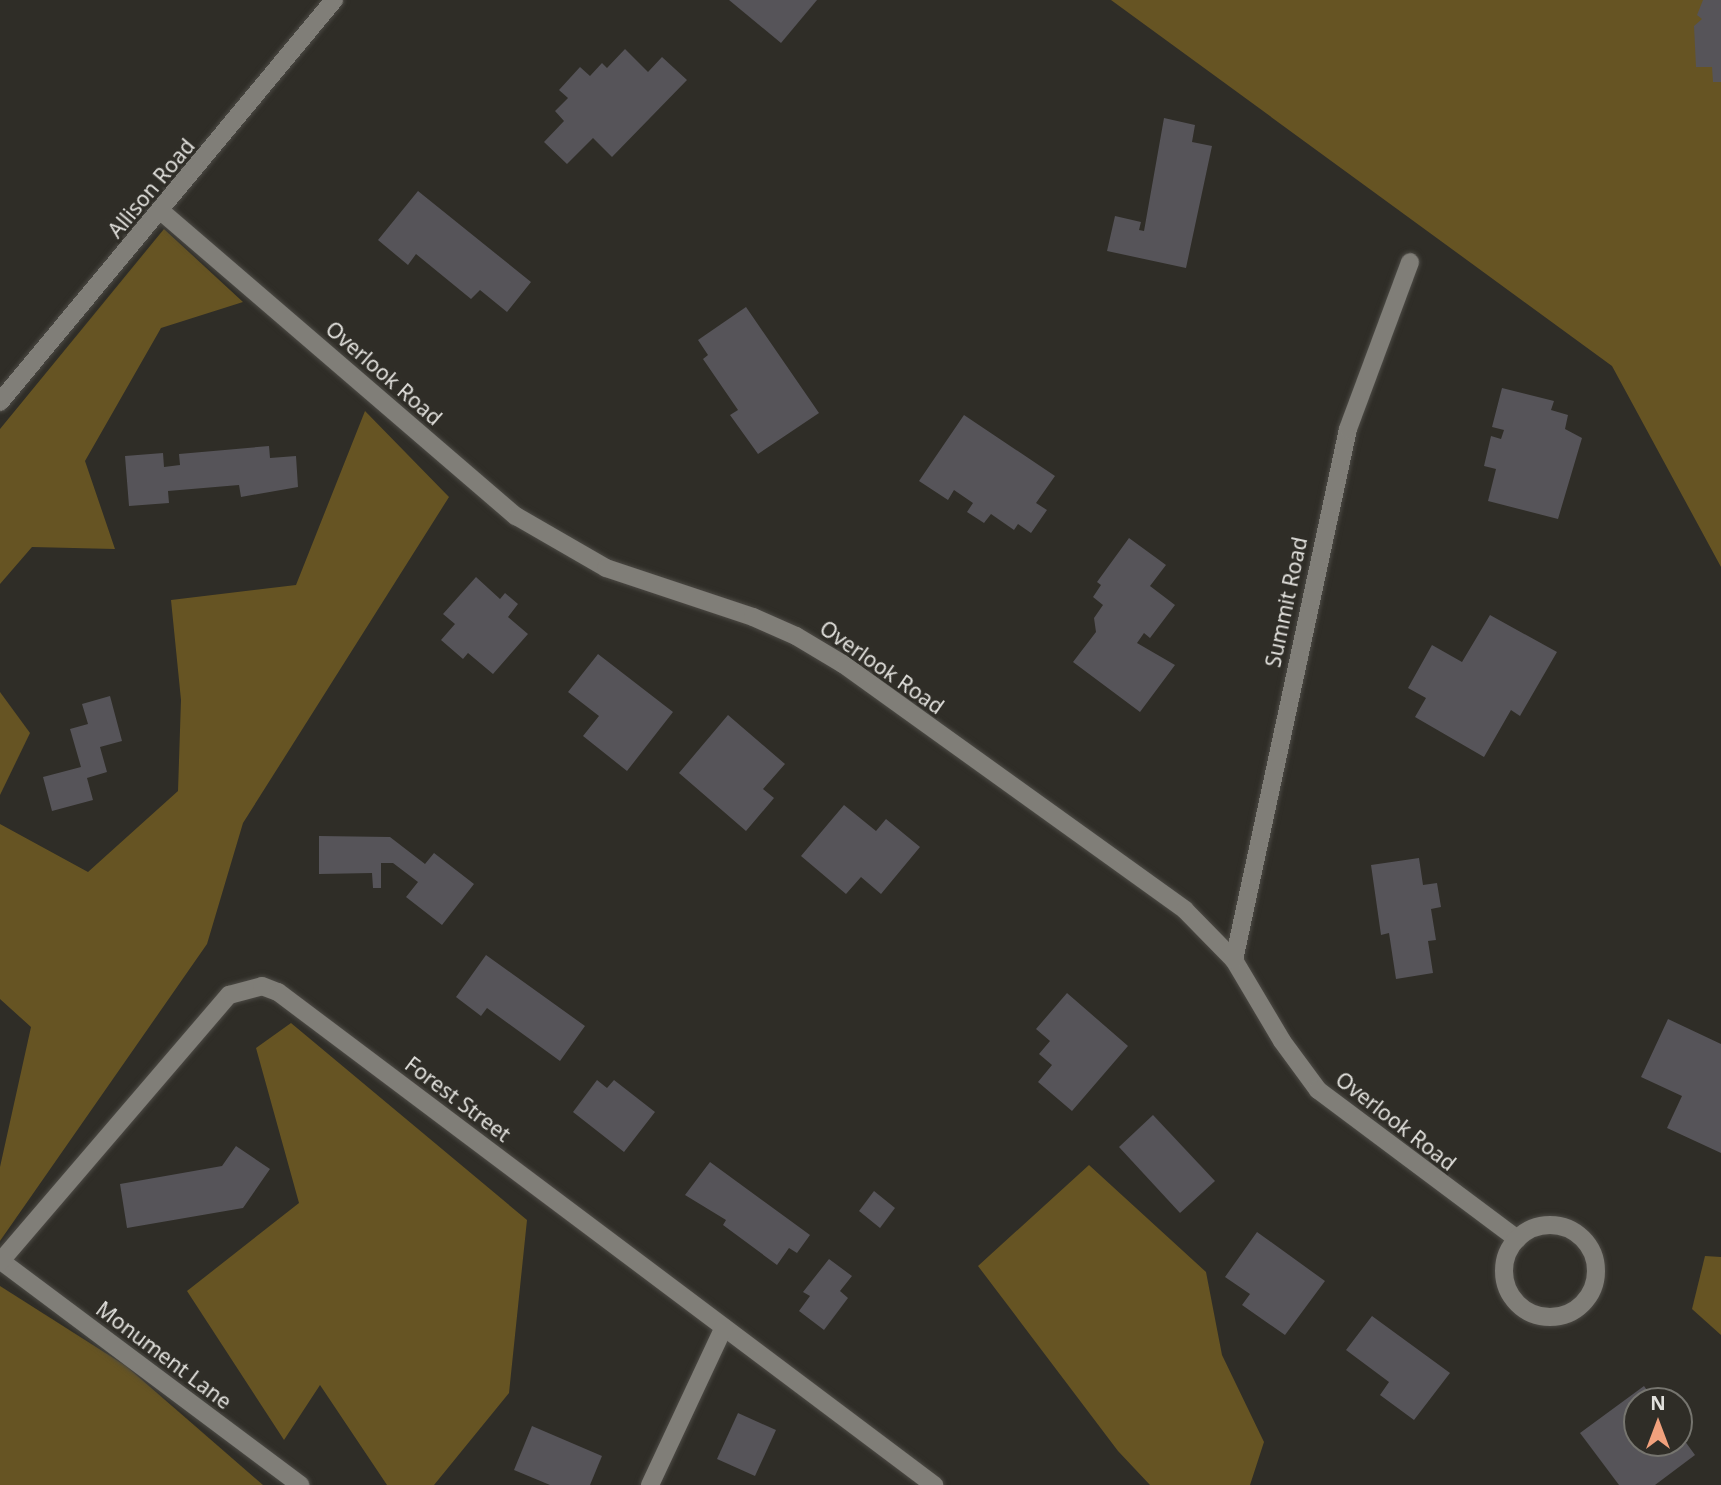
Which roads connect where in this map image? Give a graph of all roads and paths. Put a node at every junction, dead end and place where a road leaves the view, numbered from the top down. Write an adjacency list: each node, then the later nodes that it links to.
1 (334, 0): 2 (street, Allison Road)
2 (162, 212): 4 (street, Allison Road); 5 (street, Overlook Road)
3 (1410, 262): 5 (street, Summit Road)
4 (0, 402)
5 (1234, 960): 6 (street, Overlook Road)
6 (1517, 1239): 6 (street)
7 (0, 1262): 8 (street, Forest Street); 9 (street, Monument Lane)
8 (724, 1327): 10 (street); 11 (street, Forest Street)
9 (300, 1485)
10 (650, 1485)
11 (934, 1485)

